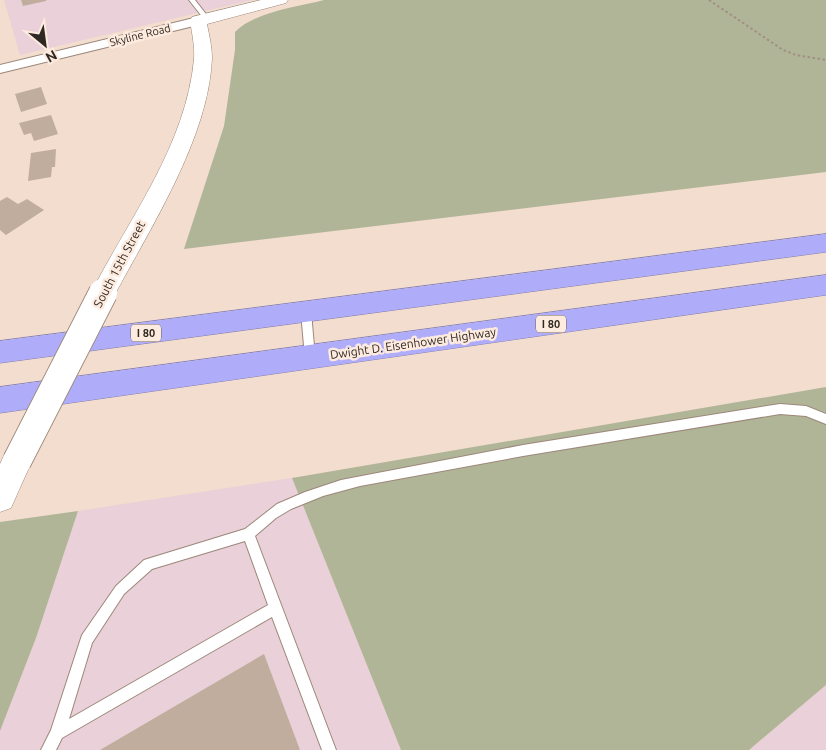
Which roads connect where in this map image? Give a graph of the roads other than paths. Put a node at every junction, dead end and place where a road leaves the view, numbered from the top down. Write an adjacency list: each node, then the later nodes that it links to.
1 (192, 0): 3 (lane)
2 (280, 0): 3 (main road, Skyline Road)
3 (202, 20): 4 (street, Skyline Road); 12 (main road, South 15th Street, bridge)
4 (0, 69)
5 (826, 243): 7 (highway, I 80)
6 (826, 286): 9 (highway, Dwight D. Eisenhower Highway / I 80)
7 (306, 312): 8 (highway, I 80); 9 (lane)
8 (0, 352)
9 (310, 358): 10 (highway, Dwight D. Eisenhower Highway / I 80)
10 (0, 400)
11 (826, 420): 13 (lane)
12 (0, 497)
13 (248, 534): 14 (lane); 15 (lane)
14 (276, 608): 15 (lane); 17 (lane)
15 (57, 733): 16 (lane)
16 (48, 750)
17 (328, 750)

